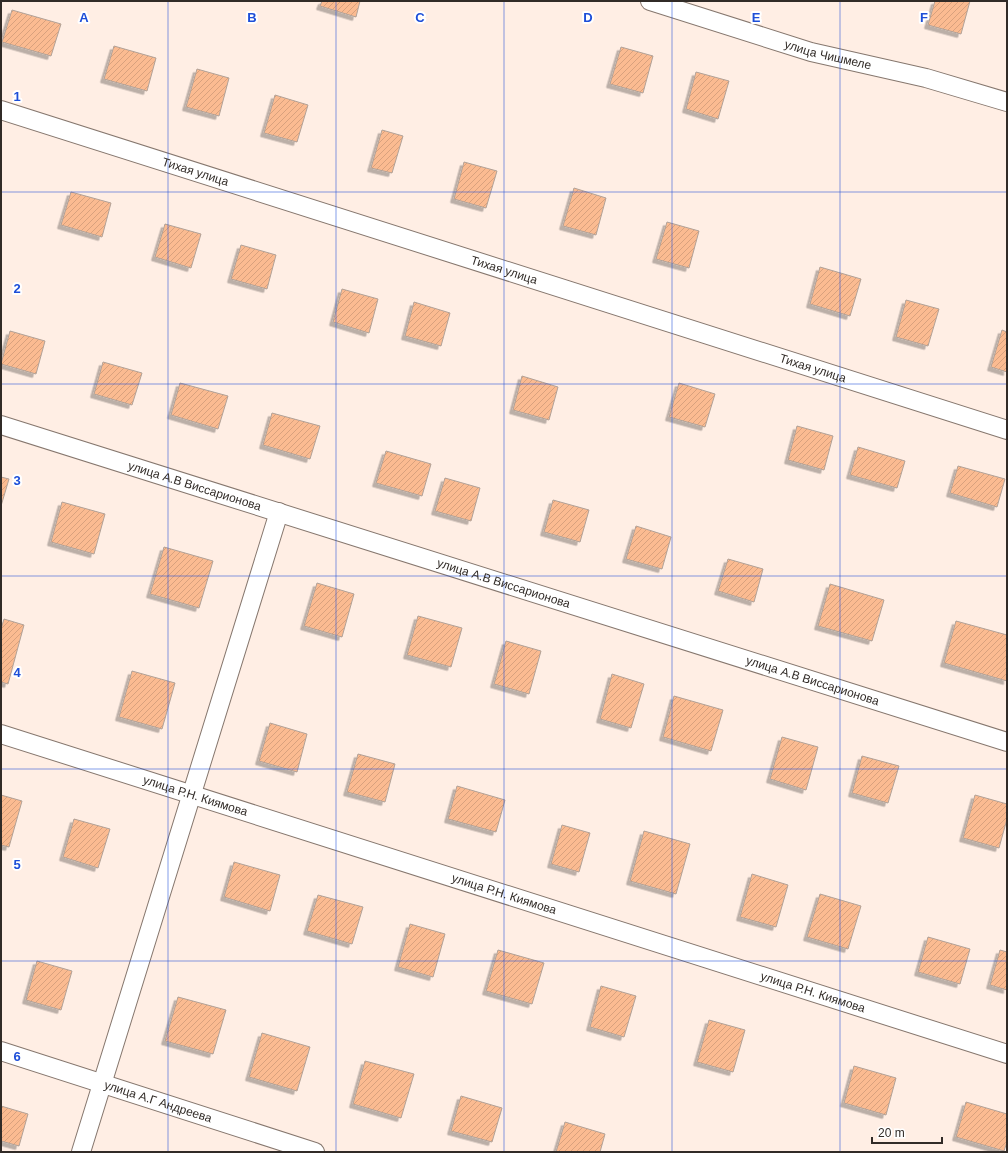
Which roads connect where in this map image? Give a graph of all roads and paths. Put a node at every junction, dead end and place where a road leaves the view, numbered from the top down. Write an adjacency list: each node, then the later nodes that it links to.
1 (650, 1): 2 (street, улица Чишмеле)
2 (1007, 102)
3 (1, 110): 5 (street, Тихая улица)
4 (1, 425): 6 (street, улица А.В Виссарионова)
5 (1007, 430)
6 (279, 512): 8 (street, улица А.В Виссарионова); 9 (street)
7 (1, 734): 9 (street, улица Р.Н. Киямова)
8 (1007, 742)
9 (192, 794): 11 (street, улица Р.Н. Киямова); 12 (street)
10 (1, 1051): 12 (street, улица А.Г Андреева)
11 (1007, 1054)
12 (102, 1083): 13 (street); 14 (street, улица А.Г Андреева)
13 (81, 1152)
14 (315, 1152)

